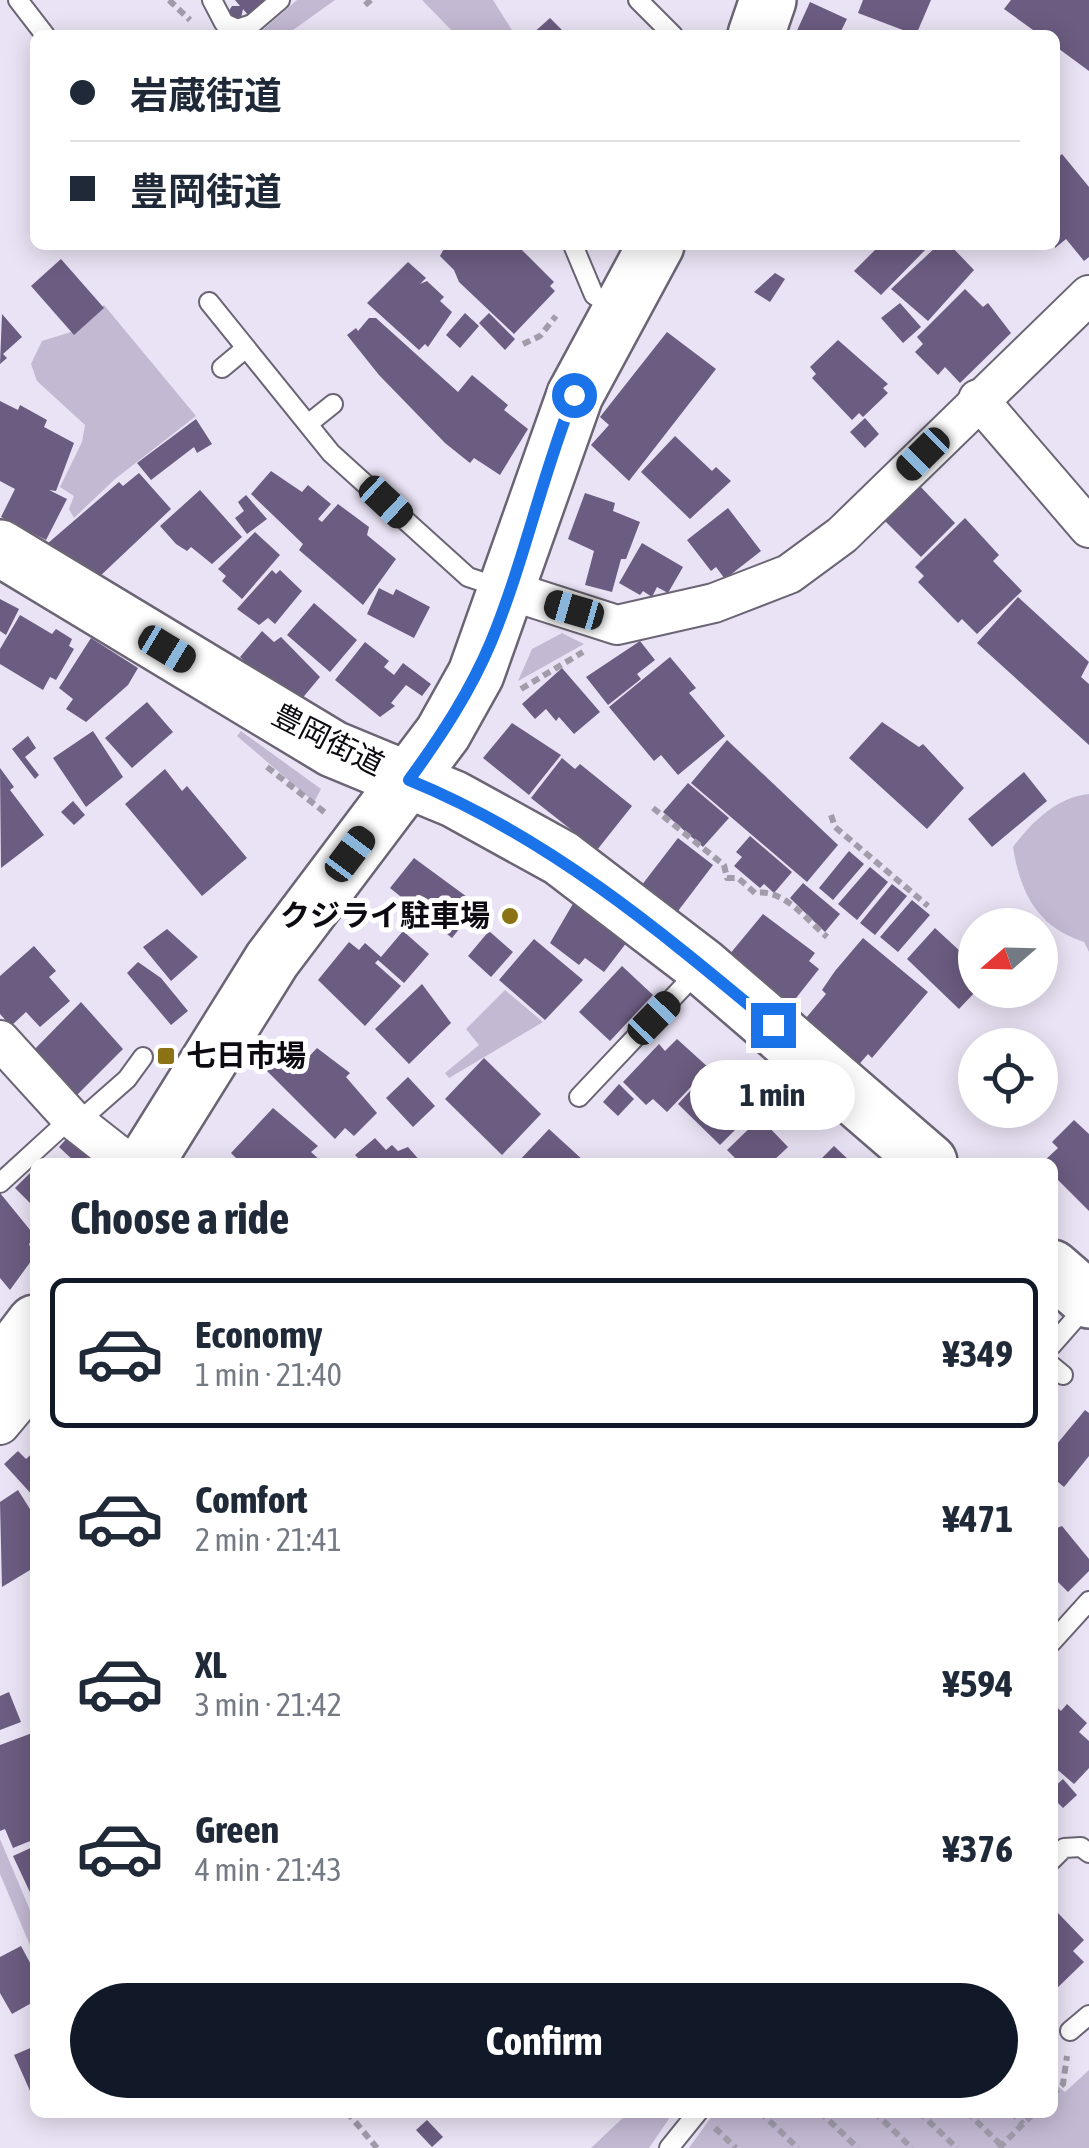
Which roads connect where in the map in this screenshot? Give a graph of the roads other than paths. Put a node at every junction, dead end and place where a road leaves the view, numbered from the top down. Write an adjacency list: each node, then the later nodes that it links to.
1 (18, 0): 6 (lane)
2 (212, 0): 3 (lane)
3 (280, 0)
4 (638, 0): 7 (lane)
5 (768, 0): 8 (main road)
6 (40, 30)
7 (668, 30)
8 (758, 30)
9 (575, 250): 13 (lane)
10 (652, 250): 13 (main road)
11 (1089, 295): 16 (street)
12 (209, 302): 14 (lane)
13 (618, 310): 21 (main road)
14 (246, 348): 15 (lane); 18 (lane)
15 (222, 368)
16 (978, 400): 19 (street); 21 (street)
17 (333, 404): 18 (lane)
18 (308, 424): 21 (lane)
19 (1089, 528)
20 (0, 548): 22 (main road, 豊岡街道)
21 (508, 590): 22 (main road)
22 (409, 780): 23 (main road, 豊岡街道); 29 (main road)
23 (702, 966): 26 (lane); 30 (main road, 豊岡街道)
24 (0, 1040): 27 (street)
25 (143, 1057): 27 (lane)
26 (579, 1097)
27 (74, 1120): 28 (street); 31 (lane)
28 (122, 1158)
29 (148, 1158)
30 (924, 1158)
31 (0, 1183)
32 (1058, 1273): 33 (main road)
33 (1089, 1301): 35 (lane)
34 (30, 1330): 36 (main road)
35 (1058, 1339)
36 (0, 1369)
37 (30, 1389): 38 (street)
38 (0, 1425)
39 (1089, 1601): 40 (lane)
40 (1058, 1635)
41 (1058, 1854): 42 (lane)
42 (1089, 1854)
43 (1089, 2015): 44 (lane)
44 (1070, 2031)
45 (693, 2118): 46 (lane)
46 (669, 2148)

